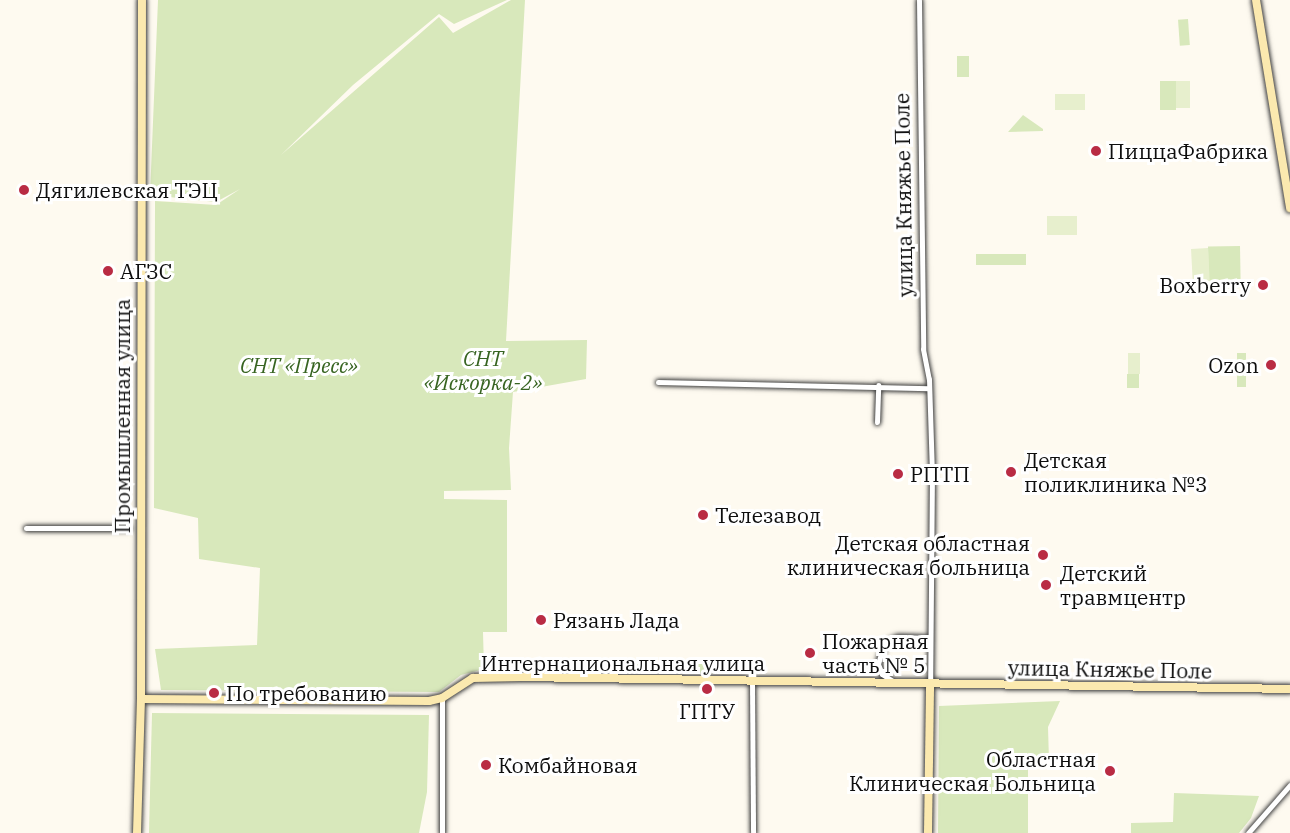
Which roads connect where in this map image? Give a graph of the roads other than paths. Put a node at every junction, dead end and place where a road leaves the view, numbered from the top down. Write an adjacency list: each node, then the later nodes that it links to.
1 (142, 0): 20 (street, Промышленная улица)
2 (919, 0): 8 (street, улица Княжье Поле)
3 (1256, 0): 4 (street)
4 (1288, 185): 5 (street)
5 (1290, 208)
6 (658, 382): 7 (street)
7 (878, 385): 8 (street); 9 (street)
8 (929, 388): 12 (street)
9 (877, 422)
10 (26, 528): 11 (street)
11 (128, 528)
12 (930, 638): 13 (street); 17 (street)
13 (880, 669): 15 (street); 16 (street)
14 (752, 681): 15 (street, Интернациональная улица); 19 (street, Интернациональная улица); 24 (street)
15 (869, 682): 16 (street, Интернациональная улица)
16 (896, 683): 17 (street, Интернациональная улица)
17 (930, 684): 18 (street, улица Княжье Поле); 25 (street)
18 (1290, 689)
19 (442, 698): 20 (street, Интернациональная улица); 23 (street)
20 (141, 699): 22 (street, Промышленная улица)
21 (1290, 785): 26 (street)
22 (137, 833)
23 (442, 833)
24 (753, 833)
25 (928, 833)
26 (1248, 833)

